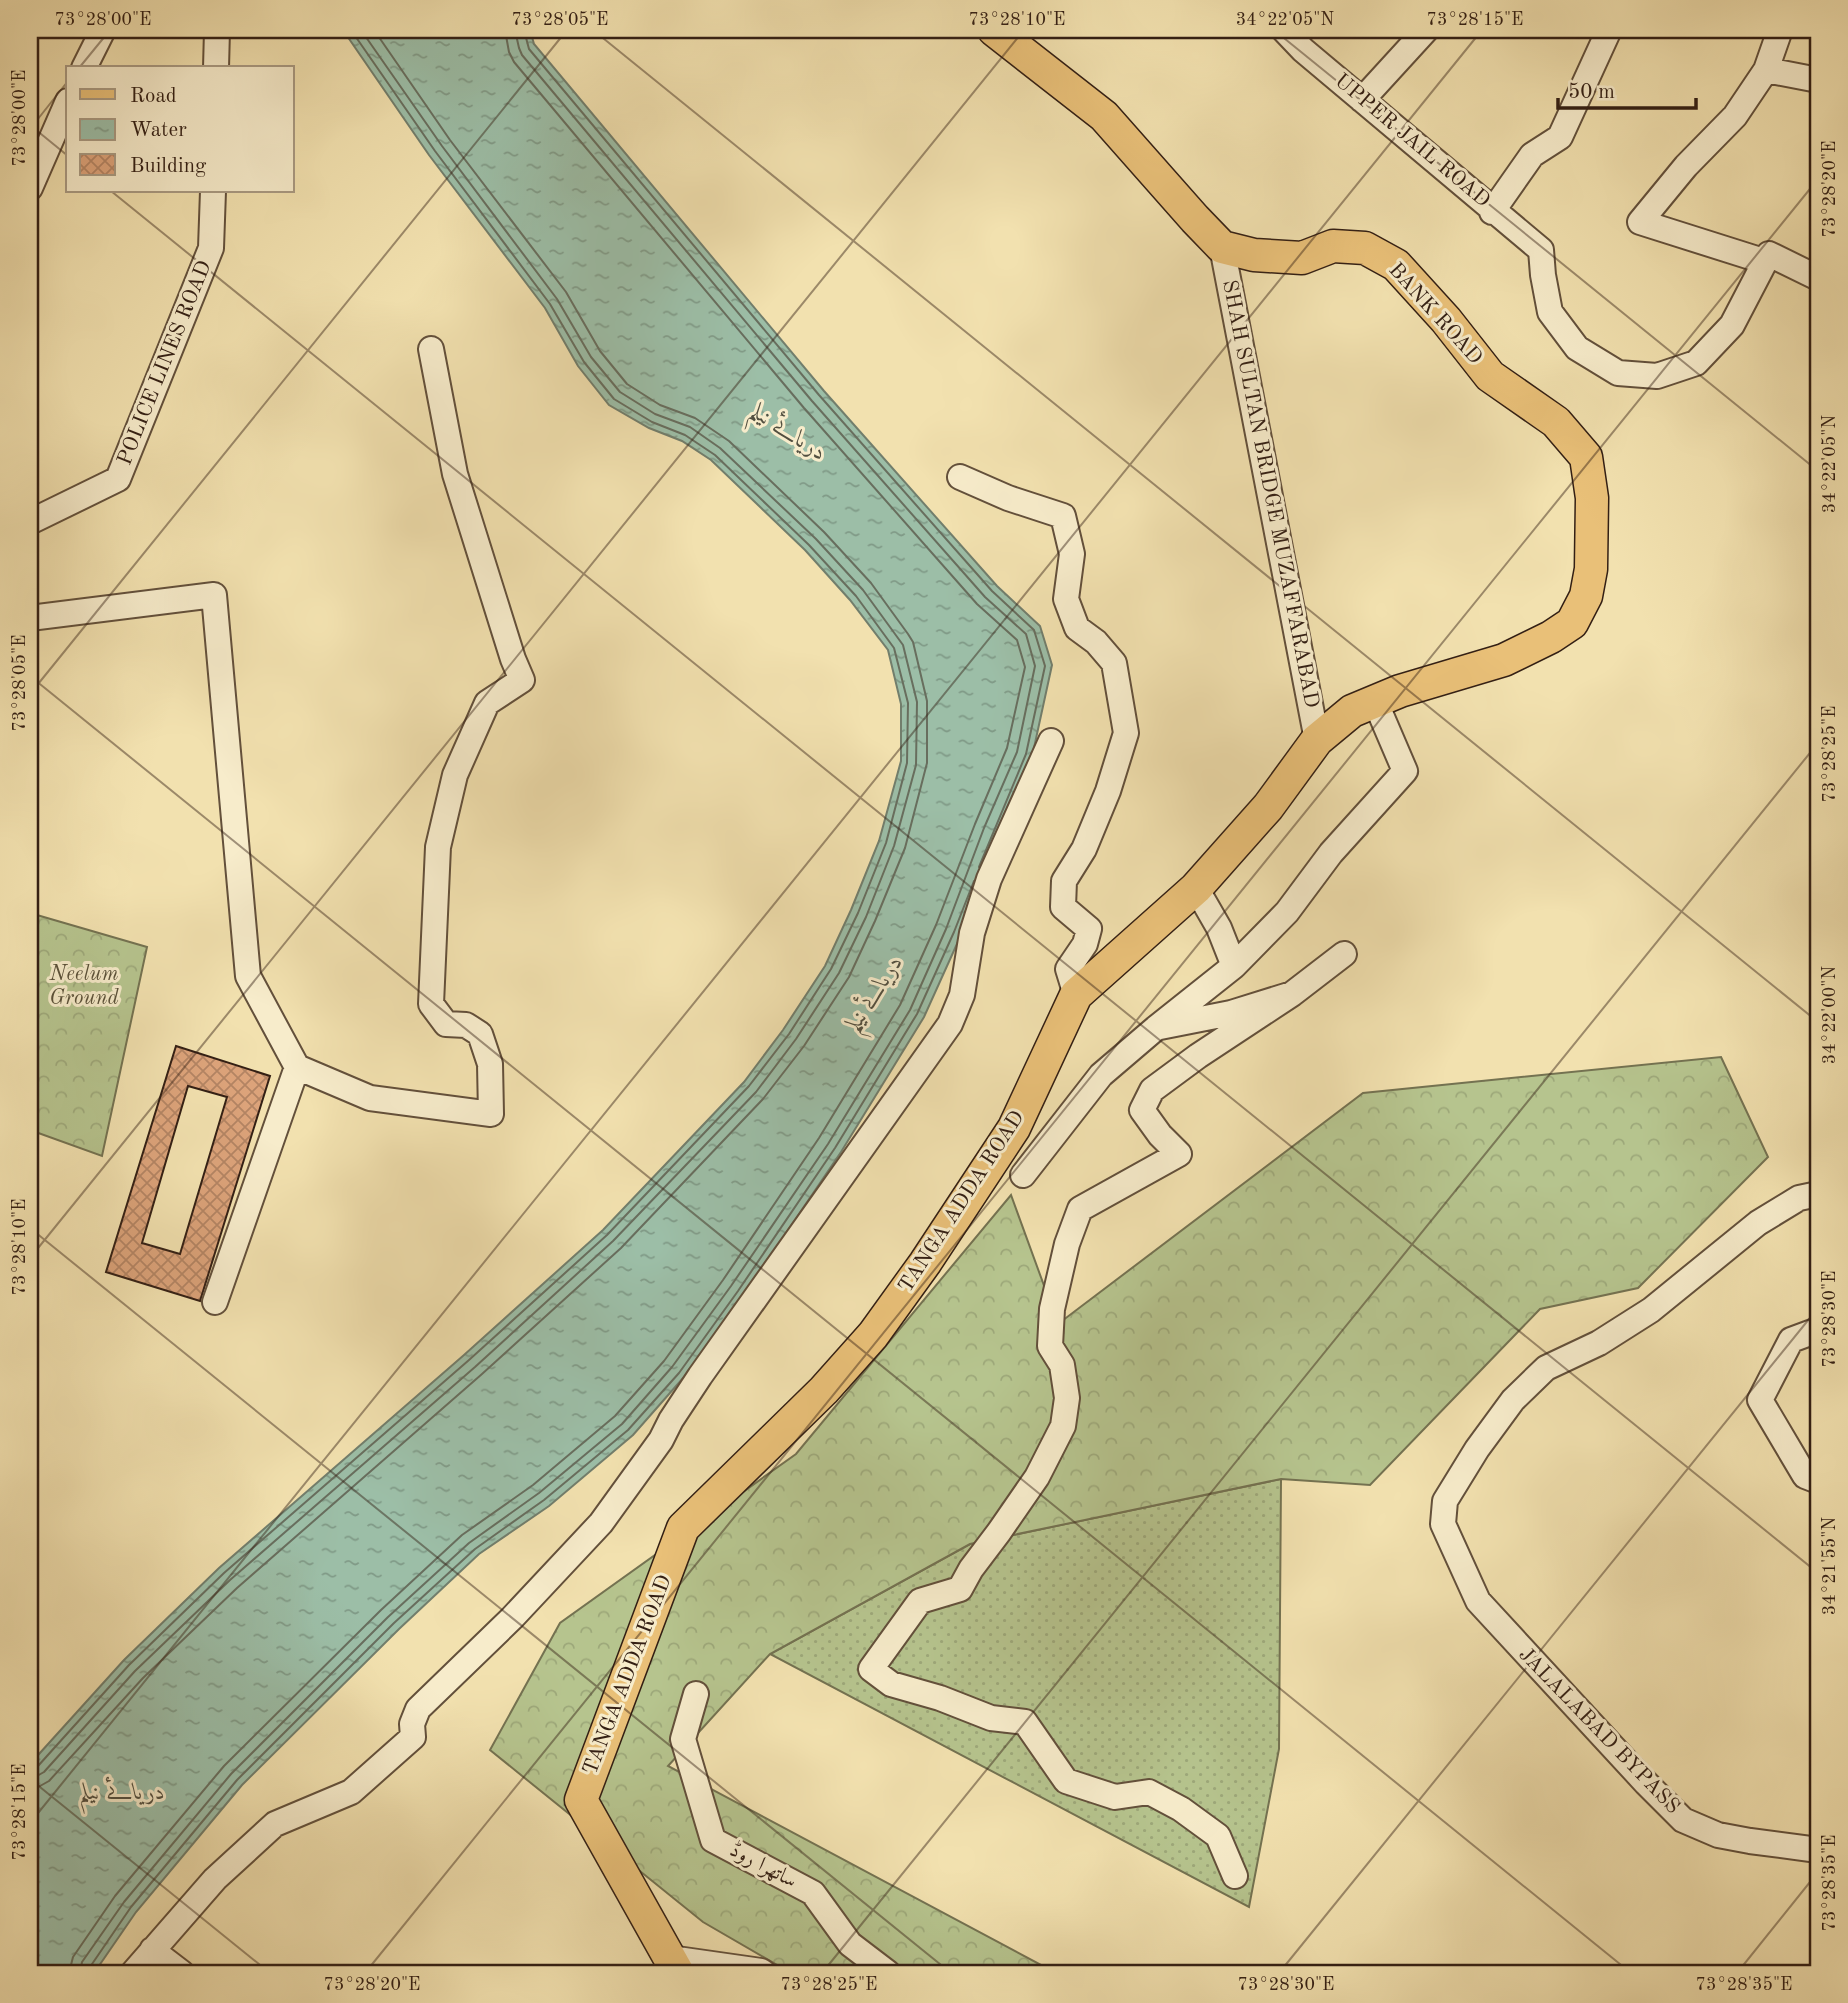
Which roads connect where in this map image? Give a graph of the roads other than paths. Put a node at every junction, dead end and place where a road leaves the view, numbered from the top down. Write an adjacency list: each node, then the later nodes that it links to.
1 (103, 30): 8 (street)
2 (218, 30): 9 (street)
3 (994, 30): 17 (main road)
4 (1284, 30): 12 (street, UPPER JAIL ROAD)
5 (1426, 30): 12 (street)
6 (1609, 30): 16 (street)
7 (1780, 30): 10 (street)
8 (85, 66)
9 (216, 66)
10 (1766, 70): 11 (street); 18 (street)
11 (1818, 80)
12 (1362, 100): 16 (street, UPPER JAIL ROAD)
13 (66, 106): 14 (street)
14 (30, 188)
15 (213, 192): 22 (street, POLICE LINES ROAD)
16 (1493, 211): 19 (street, UPPER JAIL ROAD)
17 (1222, 247): 23 (main road, BANK ROAD); 26 (street, SHAH SULTAN BRIDGE MUZAFFARABAD)
18 (1757, 259)
19 (1818, 278)
20 (431, 349): 34 (street)
21 (960, 477): 32 (street)
22 (30, 522)
23 (1586, 596): 25 (main road, TANGA ADDA ROAD)
24 (30, 618): 34 (street)
25 (1375, 701): 26 (main road, TANGA ADDA ROAD); 30 (street)
26 (1317, 740): 28 (main road, TANGA ADDA ROAD)
27 (1051, 741): 43 (street)
28 (1196, 888): 30 (street); 32 (main road, TANGA ADDA ROAD)
29 (1343, 954): 31 (street)
30 (1234, 965): 33 (street)
31 (1292, 994): 33 (street); 42 (street)
32 (1076, 995): 44 (main road, TANGA ADDA ROAD)
33 (1156, 1028): 35 (street)
34 (297, 1068): 37 (street)
35 (1023, 1175)
36 (1818, 1195): 41 (street, JALALABAD BYPASS)
37 (215, 1302)
38 (1818, 1330): 39 (street)
39 (1818, 1481)
40 (696, 1694): 48 (street, ساتھرا روڈ)
41 (1818, 1850)
42 (1235, 1876)
43 (152, 1950): 45 (street); 46 (street)
44 (674, 1966): 47 (street)
45 (133, 1973)
46 (182, 1973)
47 (764, 1973)
48 (888, 1973)

